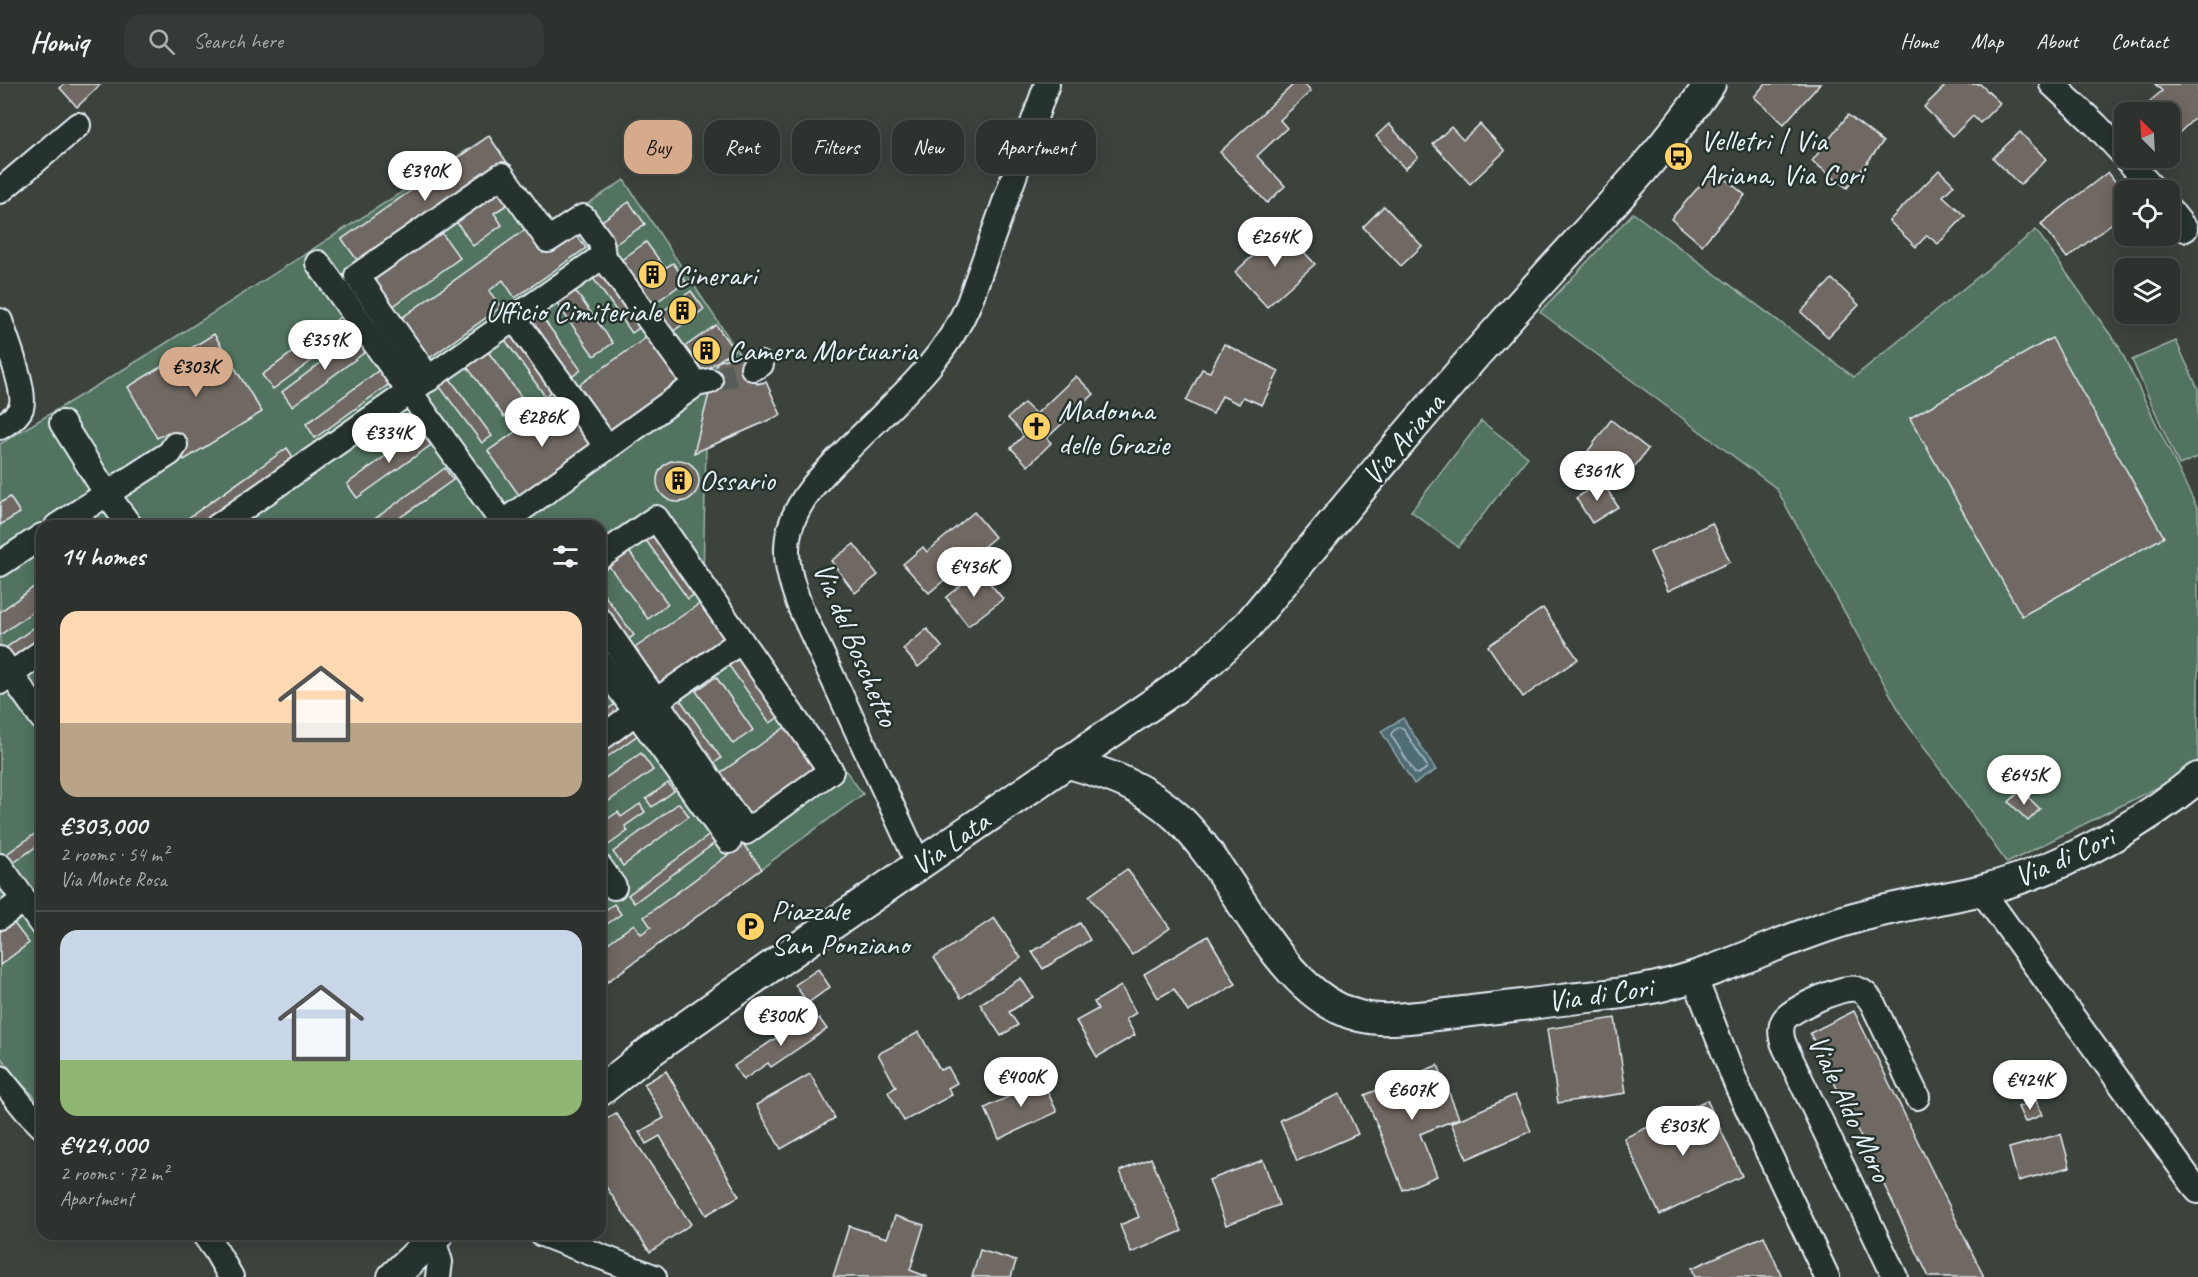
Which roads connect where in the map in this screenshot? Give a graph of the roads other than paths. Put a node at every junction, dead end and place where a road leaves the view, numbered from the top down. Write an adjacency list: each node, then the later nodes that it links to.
1 (1047, 84): 40 (street, Via del Boschetto)
2 (1710, 84): 37 (main road, Via Ariana)
3 (2052, 84): 5 (street)
4 (78, 125): 8 (street)
5 (2114, 144)
6 (2135, 168): 7 (street)
7 (2145, 180)
8 (0, 191)
9 (2180, 222): 10 (street)
10 (2186, 229)
11 (603, 256): 13 (street); 15 (street); 19 (street)
12 (318, 263): 15 (street)
13 (514, 318): 15 (street); 19 (street)
14 (0, 321): 17 (street)
15 (419, 386): 23 (street); 24 (street)
16 (62, 423): 20 (street)
17 (0, 427)
18 (175, 445): 20 (street)
19 (607, 447): 25 (street)
20 (107, 494): 21 (street); 22 (street)
21 (66, 520)
22 (126, 520)
23 (227, 520)
24 (500, 520)
25 (510, 520)
26 (36, 540): 28 (street)
27 (606, 553): 30 (street)
28 (0, 564)
29 (606, 631): 34 (street)
30 (741, 641): 34 (street); 34 (street)
31 (36, 655): 33 (street)
32 (606, 668): 34 (street)
33 (4, 672): 35 (street)
34 (646, 707): 36 (street); 39 (street)
35 (36, 711)
36 (606, 735)
37 (1066, 762): 40 (main road, Via Lata); 48 (main road, Via di Cori)
38 (2198, 778): 44 (main road, Via di Cori)
39 (729, 842)
40 (920, 865): 50 (main road, Via Lata)
41 (0, 866): 45 (street)
42 (606, 876): 43 (street)
43 (614, 887)
44 (1981, 890): 48 (main road, Via di Cori); 53 (street)
45 (24, 900): 46 (street); 47 (street)
46 (0, 916)
47 (36, 917)
48 (1694, 976): 62 (street)
49 (0, 1078): 52 (street)
50 (606, 1086)
51 (1917, 1097): 63 (street, Viale Aldo Moro)
52 (36, 1120)
53 (2198, 1191)
54 (208, 1240): 58 (street)
55 (432, 1240): 59 (main road)
56 (436, 1240): 60 (street)
57 (558, 1240): 61 (street)
58 (231, 1277)
59 (393, 1277)
60 (438, 1277)
61 (654, 1277)
62 (1827, 1277)
63 (1895, 1277)

